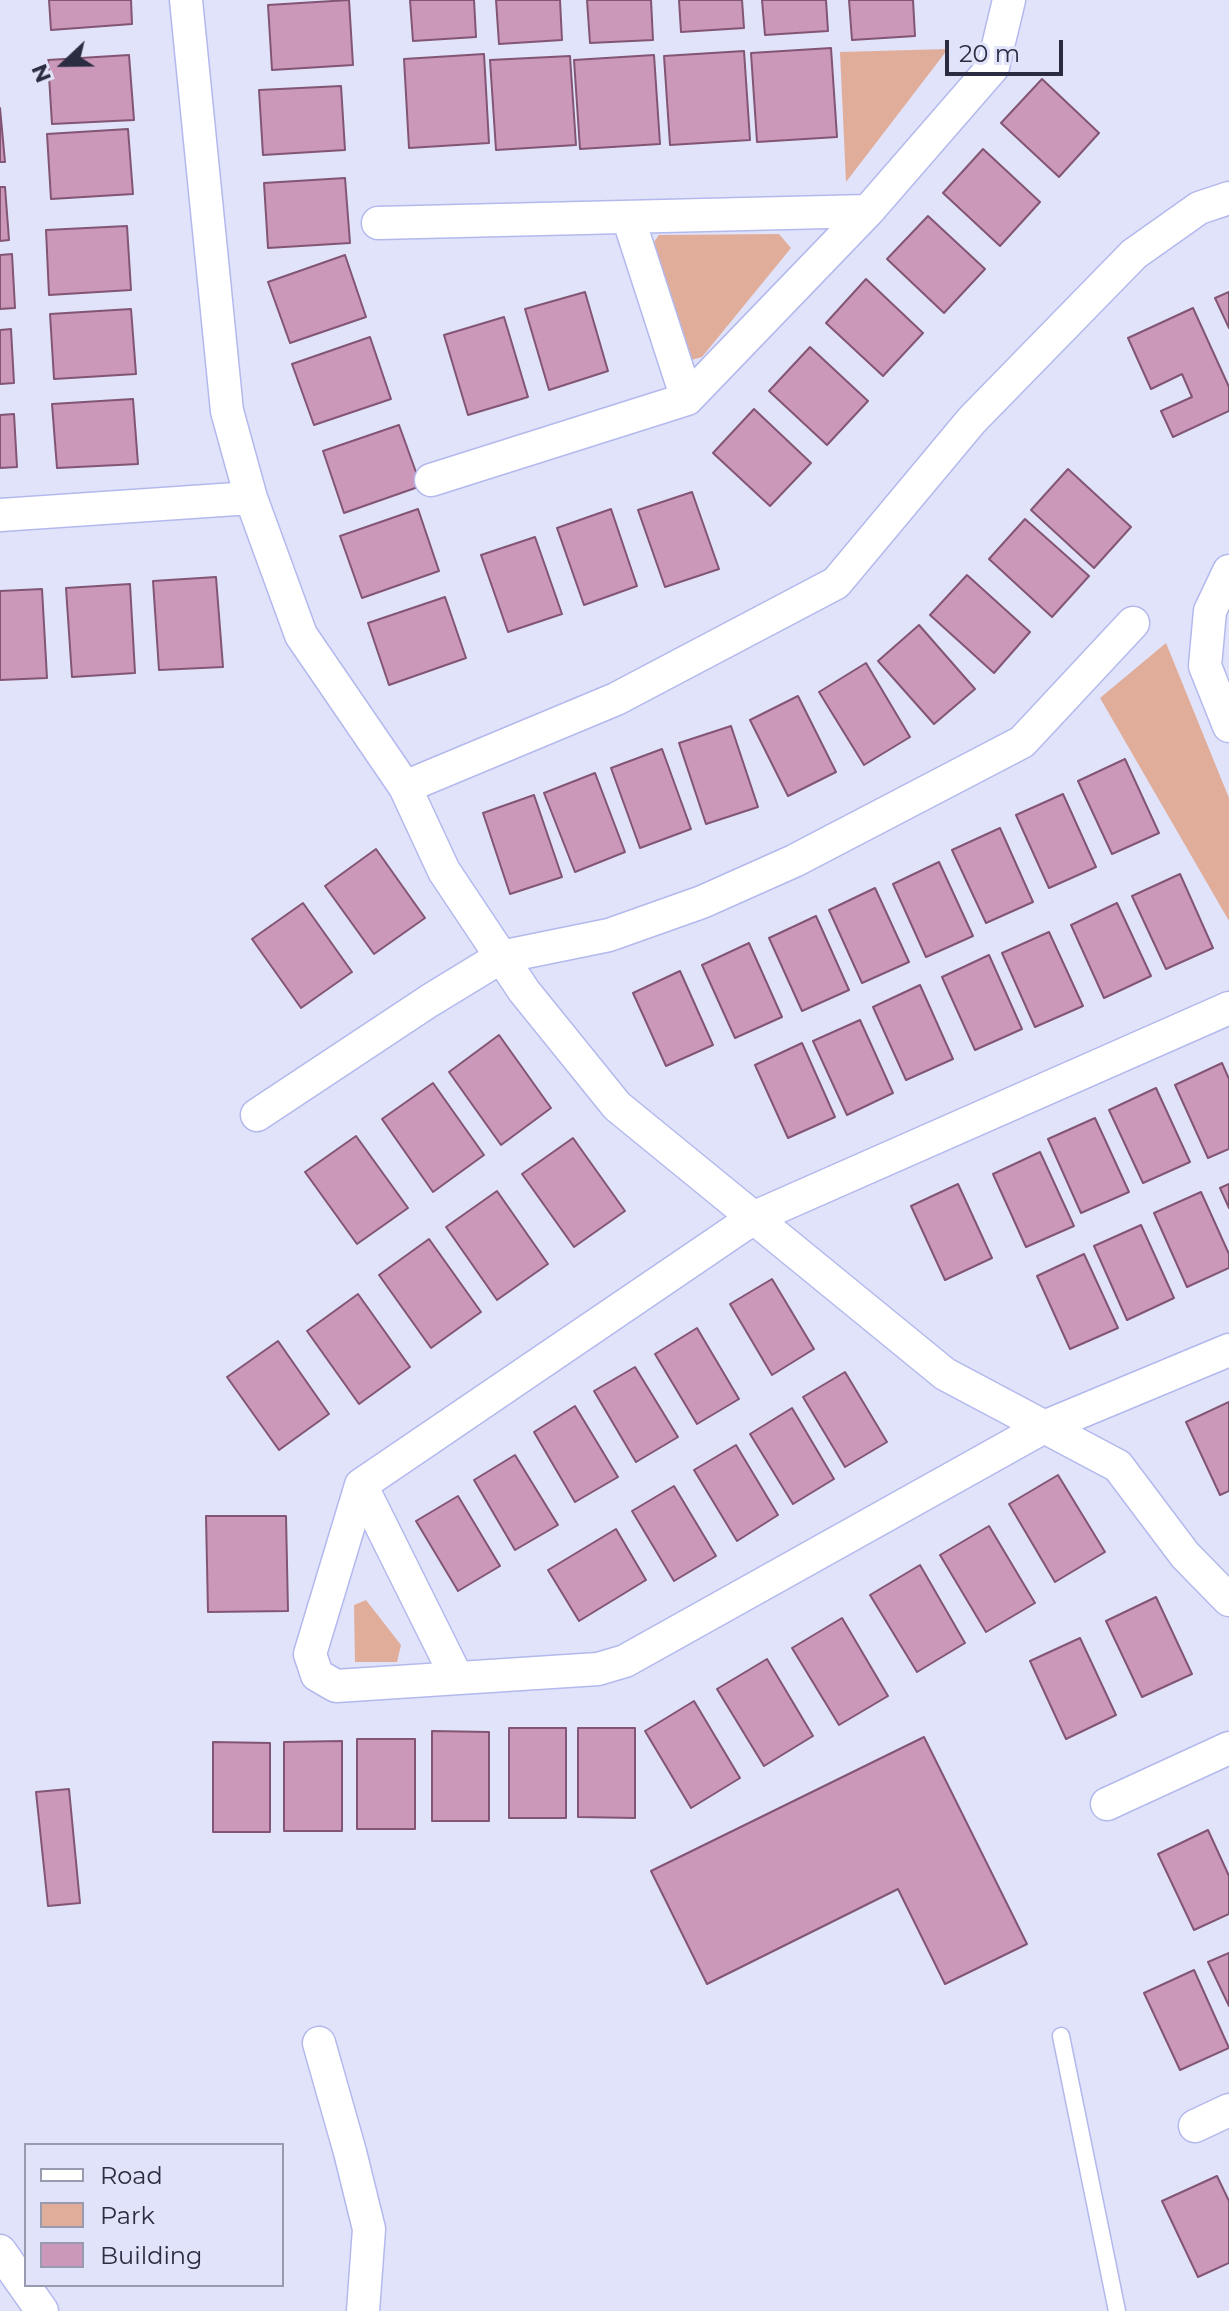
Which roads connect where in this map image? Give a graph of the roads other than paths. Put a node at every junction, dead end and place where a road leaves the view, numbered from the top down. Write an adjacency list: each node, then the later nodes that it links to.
1 (186, 0): 9 (street)
2 (1009, 0): 4 (street)
3 (1229, 198): 14 (street)
4 (868, 211): 5 (street); 7 (street)
5 (628, 217): 6 (street); 7 (street)
6 (378, 223)
7 (687, 399): 8 (street)
8 (431, 480)
9 (251, 498): 10 (street); 14 (street)
10 (0, 515)
11 (1229, 571): 13 (street)
12 (1133, 623): 15 (street)
13 (1229, 726)
14 (405, 787): 15 (street)
15 (501, 957): 17 (street); 18 (street)
16 (1229, 1008): 18 (street)
17 (257, 1115)
18 (755, 1217): 20 (street); 21 (street)
19 (1229, 1350): 20 (street)
20 (1044, 1427): 22 (street); 23 (street)
21 (361, 1485): 23 (street); 23 (street)
22 (1229, 1600)
23 (457, 1678)
24 (1229, 1748): 25 (street)
25 (1107, 1804)
26 (1061, 2036): 35 (lane)
27 (319, 2043): 34 (street)
28 (1229, 2110): 29 (street)
29 (1195, 2126)
30 (0, 2251): 31 (street)
31 (24, 2285)
32 (25, 2287): 33 (street)
33 (42, 2311)
34 (363, 2311)
35 (1117, 2311)

